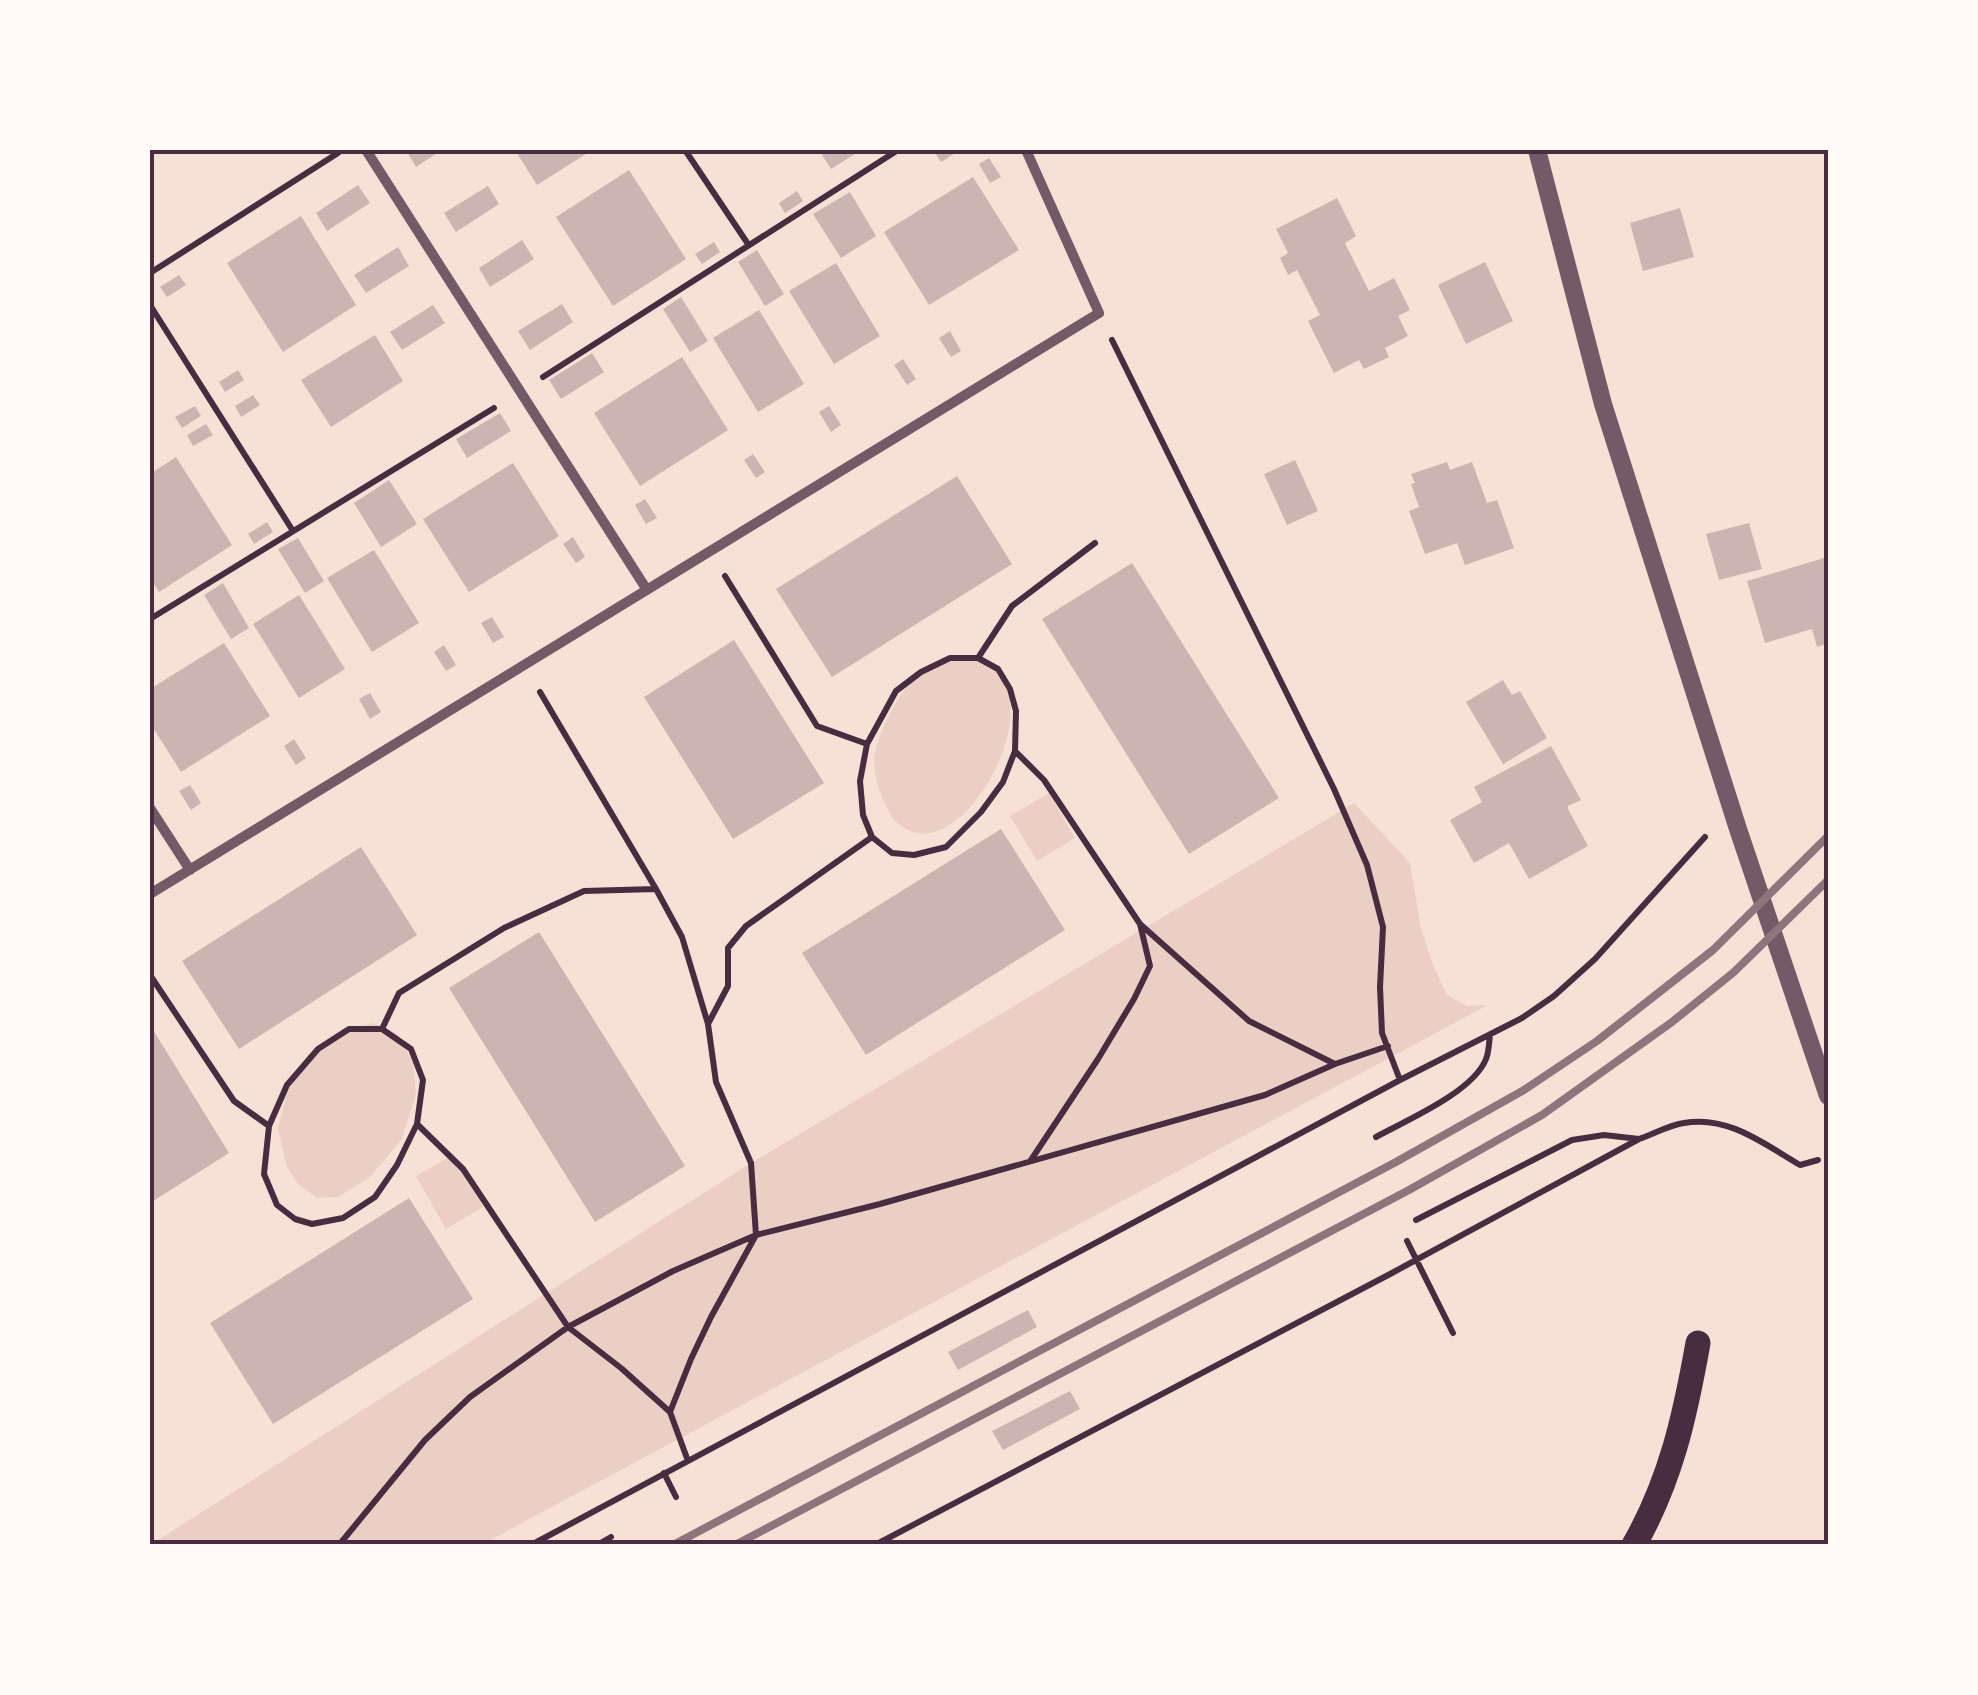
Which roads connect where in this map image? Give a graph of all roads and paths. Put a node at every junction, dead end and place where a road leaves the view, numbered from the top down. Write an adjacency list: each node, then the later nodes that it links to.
1 (342, 150): 7 (path)
2 (366, 150): 13 (street)
3 (685, 150): 6 (path)
4 (1026, 150): 9 (street)
5 (1537, 150): 32 (street)
6 (748, 244)
7 (150, 273)
8 (150, 306): 10 (path)
9 (1099, 314): 12 (street); 29 (path)
10 (293, 531)
11 (1095, 543): 14 (path)
12 (710, 552): 13 (street); 16 (path)
13 (647, 590): 15 (street)
14 (978, 658): 16 (path); 17 (path)
15 (524, 665): 21 (street); 22 (path)
16 (866, 744): 20 (path)
17 (1015, 750): 20 (path); 24 (path)
18 (150, 808): 21 (street)
19 (1709, 832): 28 (path)
20 (872, 837): 26 (path)
21 (190, 870): 23 (street)
22 (656, 889): 26 (path); 27 (path)
23 (150, 894)
24 (1140, 924): 30 (path); 37 (path)
25 (150, 975): 34 (path)
26 (708, 1024): 40 (path)
27 (382, 1029): 33 (path); 34 (path)
28 (1490, 1034): 31 (path); 35 (path)
29 (1388, 1046): 30 (path); 31 (path)
30 (1334, 1064): 37 (path)
31 (1400, 1080): 46 (path)
32 (1828, 1096)
33 (418, 1124): 34 (path); 42 (path)
34 (269, 1126)
35 (1376, 1138)
36 (1640, 1139): 38 (path); 39 (path); 53 (path)
37 (1031, 1160): 40 (path)
38 (1818, 1160)
39 (1416, 1220)
40 (756, 1235): 42 (path); 45 (path)
41 (1407, 1241): 43 (path)
42 (568, 1327): 45 (path); 50 (path)
43 (1452, 1333)
44 (1698, 1343): 54 (main road)
45 (670, 1412): 46 (path)
46 (688, 1461): 47 (path)
47 (664, 1473): 48 (path); 51 (path)
48 (676, 1497)
49 (611, 1537): 52 (path)
50 (339, 1545)
51 (532, 1545)
52 (597, 1545)
53 (875, 1545)
54 (1634, 1545)

